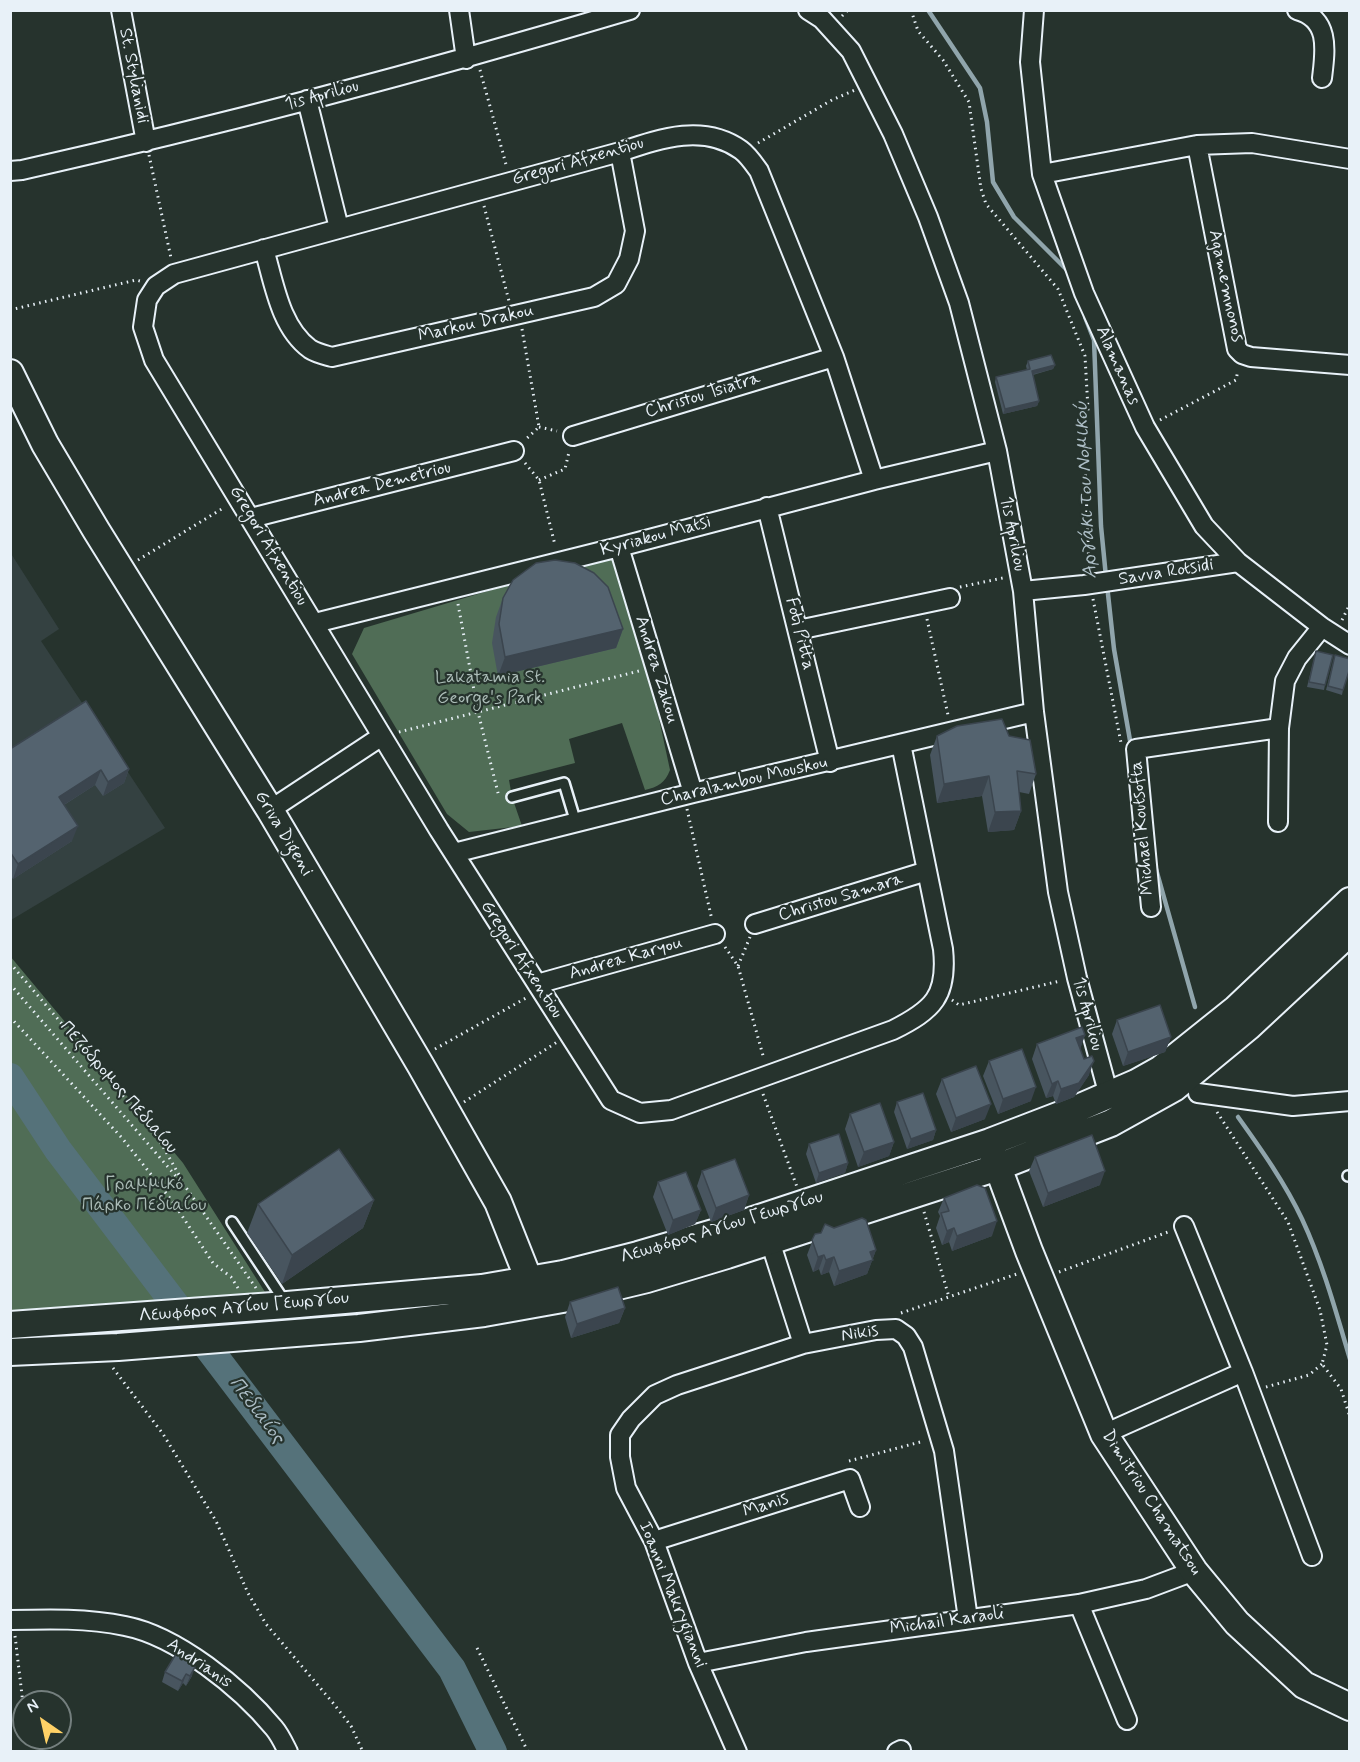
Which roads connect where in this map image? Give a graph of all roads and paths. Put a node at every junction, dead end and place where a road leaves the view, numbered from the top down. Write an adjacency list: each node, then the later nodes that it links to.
1 (121, 10): 12 (street, St. Stylianidi)
2 (459, 10): 8 (street)
3 (630, 10): 8 (street, 1is Apriliou)
4 (808, 10): 10 (street, 1is Apriliou)
5 (911, 10): 46 (path)
6 (1034, 10): 18 (street, Alamanas)
7 (1297, 10): 9 (street)
8 (471, 57): 11 (street, 1is Apriliou); 19 (path)
9 (1322, 78)
10 (868, 85): 14 (path); 35 (street, 1is Apriliou)
11 (307, 100): 12 (street, 1is Apriliou); 21 (street)
12 (146, 142): 17 (street, 1is Apriliou); 23 (path)
13 (1197, 145): 16 (street); 18 (street); 27 (street, Agamemnonos)
14 (743, 151): 15 (street, Gregori Afxentiou); 28 (street, Gregori Afxentiou)
15 (620, 152): 19 (street, Gregori Afxentiou); 26 (street, Markou Drakou)
16 (1350, 159)
17 (10, 171)
18 (1042, 174): 32 (street, Alamanas)
19 (511, 181): 20 (street, Gregori Afxentiou)
20 (480, 190): 21 (street, Gregori Afxentiou); 26 (path)
21 (339, 228): 22 (street, Gregori Afxentiou)
22 (264, 249): 23 (street, Gregori Afxentiou); 26 (street, Markou Drakou)
23 (174, 274): 24 (street, Gregori Afxentiou)
24 (156, 286): 25 (path); 38 (street, Gregori Afxentiou)
25 (10, 310)
26 (516, 315): 31 (path)
27 (1242, 354): 29 (street, Agamemnonos); 32 (path)
28 (834, 357): 33 (street, Christou Tsiatra); 37 (street, Gregori Afxentiou)
29 (1350, 365)
30 (10, 373): 44 (main road, Griva Digeni)
31 (538, 427): 33 (path); 34 (path)
32 (1145, 427): 43 (street, Alamanas)
33 (573, 436): 36 (path)
34 (514, 451): 36 (path); 40 (street, Andrea Demetriou)
35 (997, 451): 37 (street, Kyriakou Matsi); 45 (street, 1is Apriliou)
36 (538, 480): 42 (path)
37 (874, 480): 39 (street, Kyriakou Matsi)
38 (239, 499): 40 (street, Gregori Afxentiou); 44 (path)
39 (767, 507): 41 (street, Kyriakou Matsi); 52 (street, Foti Pitta)
40 (251, 518): 50 (street, Gregori Afxentiou)
41 (619, 547): 42 (street, Kyriakou Matsi); 54 (street, Andrea Zakou)
42 (560, 562): 47 (street, Kyriakou Matsi)
43 (1238, 562): 46 (street, Savva Rotsidi); 51 (street, Alamanas)
44 (121, 570): 65 (main road, Griva Digeni)
45 (1021, 583): 46 (street, Savva Rotsidi); 48 (path); 56 (street, 1is Apriliou)
46 (1087, 584): 61 (path)
47 (455, 588): 50 (street, Kyriakou Matsi); 55 (path)
48 (950, 598): 49 (street)
49 (924, 604): 52 (street); 58 (path)
50 (315, 623): 59 (street, Gregori Afxentiou)
51 (1322, 627): 53 (street, Alamanas); 57 (street)
52 (798, 630): 62 (street, Foti Pitta)
53 (1350, 645)
54 (655, 667): 55 (path); 63 (street, Andrea Zakou)
55 (478, 712): 59 (path); 64 (path)
56 (1034, 712): 58 (street, Charalambou Mouskou); 77 (street, 1is Apriliou)
57 (1278, 728): 66 (street); 71 (street, Michael Koutsofta)
58 (951, 732): 60 (street, Charalambou Mouskou)
59 (382, 736): 65 (street); 68 (street, Gregori Afxentiou)
60 (901, 744): 62 (street, Charalambou Mouskou); 69 (street)
61 (1121, 746)
62 (831, 762): 63 (street, Charalambou Mouskou)
63 (688, 795): 67 (street, Charalambou Mouskou); 74 (path)
64 (513, 797): 67 (lane)
65 (270, 810): 83 (main road, Griva Digeni)
66 (1278, 822)
67 (576, 823): 68 (street, Charalambou Mouskou)
68 (454, 853): 79 (street, Gregori Afxentiou)
69 (927, 871): 72 (street, Christou Samara); 80 (street)
70 (1350, 901): 86 (main road, Λεωφόρος Αγίου Γεωργίου)
71 (1150, 907)
72 (755, 924): 76 (path)
73 (1350, 932): 90 (main road, Λεωφόρος Αγίου Γεωργίου)
74 (715, 934): 76 (path); 79 (street, Andrea Karyou)
75 (10, 963): 91 (path)
76 (738, 966): 84 (path)
77 (1077, 978): 80 (path); 86 (street, 1is Apriliou)
78 (10, 984): 91 (path, Πεζόδρομος Πεδιαίου)
79 (539, 987): 82 (street, Gregori Afxentiou); 83 (path)
80 (940, 992): 84 (street, Gregori Afxentiou)
81 (10, 1017): 99 (path)
82 (570, 1035): 84 (street, Gregori Afxentiou); 88 (path)
83 (417, 1059): 88 (main road, Griva Digeni)
84 (763, 1076): 93 (path)
85 (1198, 1093): 87 (street); 108 (path)
86 (1109, 1096): 89 (main road, Λεωφόρος Αγίου Γεωργίου)
87 (1350, 1101)
88 (448, 1113): 98 (main road, Griva Digeni)
89 (990, 1142): 90 (main road, Dimitriou Chamatsou); 98 (main road, Λεωφόρος Αγίου Γεωργίου)
90 (998, 1167): 92 (main road, Λεωφόρος Αγίου Γεωργίου); 97 (main road, Dimitriou Chamatsou)
91 (187, 1189): 99 (path, Πεζόδρομος Πεδιαίου)
92 (919, 1192): 96 (main road, Λεωφόρος Αγίου Γεωργίου); 100 (path)
93 (800, 1195)
94 (232, 1222): 101 (lane)
95 (1184, 1226): 97 (path); 109 (street)
96 (770, 1241): 102 (main road, Λεωφόρος Αγίου Γεωργίου); 105 (street)
97 (1039, 1273): 100 (path); 112 (main road, Dimitriou Chamatsou)
98 (529, 1280): 101 (main road, Λεωφόρος Αγίου Γεωργίου); 102 (main road, Griva Digeni)
99 (249, 1296): 101 (main road, Λεωφόρος Αγίου Γεωργίου); 103 (main road, Λεωφόρος Αγίου Γεωργίου)
100 (949, 1297): 104 (path)
101 (286, 1305)
102 (534, 1305): 106 (main road, Λεωφόρος Αγίου Γεωργίου)
103 (10, 1325)
104 (896, 1329): 105 (street, Nikis); 114 (street, Nikis)
105 (803, 1344): 113 (street, Nikis)
106 (108, 1347): 107 (main road, Λεωφόρος Αγίου Γεωργίου); 128 (path)
107 (10, 1352)
108 (1322, 1364): 110 (path); 111 (path)
109 (1243, 1372): 110 (street); 112 (street)
110 (1250, 1391): 118 (street)
111 (1350, 1417)
112 (1104, 1434): 119 (main road, Dimitriou Chamatsou)
113 (620, 1435): 117 (street, Ioanni Makrygianni)
114 (940, 1436): 115 (path); 121 (street, Nikis)
115 (850, 1479): 116 (street); 117 (street, Manis)
116 (860, 1507)
117 (654, 1541): 124 (street, Ioanni Makrygianni)
118 (1311, 1556)
119 (1194, 1571): 120 (street, Michail Karaoli); 126 (main road, Dimitriou Chamatsou)
120 (1078, 1604): 121 (street, Michail Karaoli); 127 (street)
121 (968, 1619): 124 (street, Michail Karaoli)
122 (12, 1620): 125 (path); 129 (street, Andrianis)
123 (477, 1648): 130 (path)
124 (698, 1663): 131 (street, Ioanni Makrygianni)
125 (21, 1690)
126 (1350, 1707)
127 (1127, 1720)
128 (363, 1751)
129 (288, 1752)
130 (528, 1752)
131 (737, 1752)

